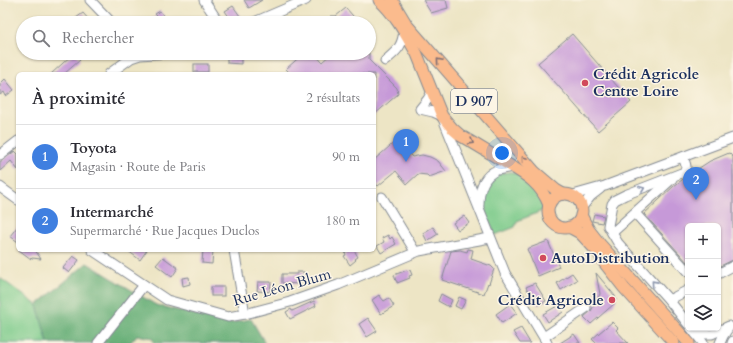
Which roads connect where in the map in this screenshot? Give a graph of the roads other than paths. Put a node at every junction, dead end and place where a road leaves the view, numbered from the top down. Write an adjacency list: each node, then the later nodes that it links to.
1 (90, 0): 6 (street)
2 (204, 0): 7 (street)
3 (306, 0): 8 (street)
4 (378, 0): 9 (main road, D 907)
5 (392, 0): 25 (main road, D 907, one-way to 5)
6 (105, 16)
7 (214, 16)
8 (268, 16)
9 (404, 31): 10 (street); 11 (main road, D 907)
10 (398, 50): 11 (street); 13 (street)
11 (417, 54): 15 (main road, D 907)
12 (129, 60): 14 (street)
13 (385, 61)
14 (112, 72)
15 (432, 92): 16 (main road, D 907); 16 (street)
16 (442, 116): 21 (main road, D 907, one-way to 21); 29 (street)
17 (733, 138): 20 (street)
18 (16, 143): 19 (street)
19 (0, 155)
20 (683, 157): 22 (street); 23 (street)
21 (512, 167): 28 (main road, D 907); 29 (street)
22 (676, 176): 31 (street); 33 (street, one-way to 22)
23 (605, 186): 25 (street); 30 (street)
24 (0, 187): 27 (street)
25 (568, 194): 28 (main road); 30 (main road)
26 (382, 196): 35 (street)
27 (16, 199)
28 (549, 205): 32 (main road)
29 (480, 208): 34 (street)
30 (582, 211): 32 (main road); 54 (main road)
31 (635, 213): 33 (street); 39 (street)
32 (569, 227): 53 (main road)
33 (612, 233): 43 (street, one-way to 33)
34 (490, 238): 45 (street, Rue Léon Blum); 51 (street)
35 (413, 248)
36 (95, 252): 41 (street, Rue Léon Blum)
37 (234, 252): 45 (street)
38 (733, 266): 40 (street)
39 (685, 269)
40 (721, 272)
41 (144, 285): 45 (street, Rue Léon Blum); 52 (street)
42 (685, 292): 43 (street)
43 (669, 300): 46 (street)
44 (586, 308): 51 (street)
45 (245, 314)
46 (685, 320)
47 (732, 326): 48 (street); 56 (street)
48 (721, 330)
49 (694, 331): 50 (street); 55 (street)
50 (720, 331)
51 (546, 340)
52 (98, 343)
53 (674, 343)
54 (689, 343)
55 (703, 343)
56 (720, 343)

